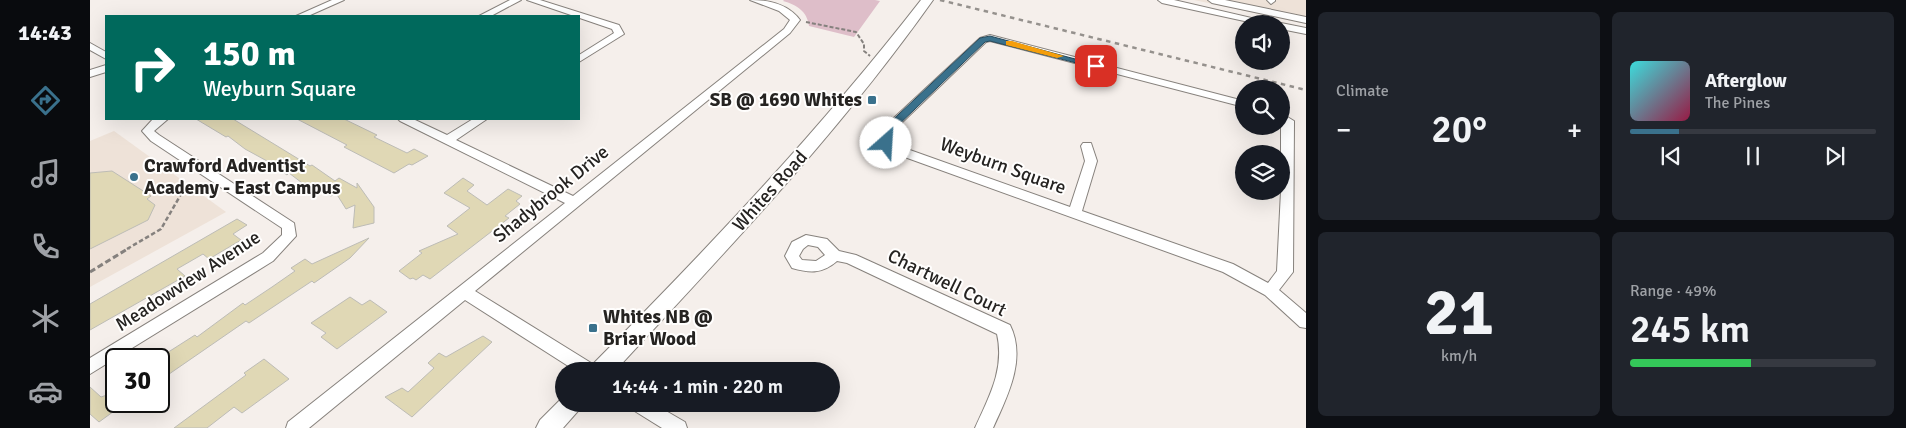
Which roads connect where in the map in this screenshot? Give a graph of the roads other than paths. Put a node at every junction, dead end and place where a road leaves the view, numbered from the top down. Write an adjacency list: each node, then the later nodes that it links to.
1 (340, 0): 8 (street)
2 (517, 0): 9 (street)
3 (531, 0): 10 (street)
4 (754, 0): 28 (street, Shadybrook Drive)
5 (1162, 0): 12 (street)
6 (1212, 0): 13 (street)
7 (923, 5): 35 (main road, Whites Road)
8 (303, 15)
9 (486, 15)
10 (578, 15)
11 (580, 16): 18 (street)
12 (1235, 16)
13 (1306, 20)
14 (1290, 28): 15 (street)
15 (1306, 31)
16 (90, 46): 17 (street)
17 (105, 55)
18 (580, 58)
19 (105, 68): 20 (street)
20 (90, 74)
21 (1235, 102): 29 (street, Weyburn Square)
22 (160, 120): 36 (street, Meadowview Avenue)
23 (406, 120): 26 (street)
24 (480, 120): 26 (street)
25 (1288, 135): 31 (street)
26 (447, 140): 28 (street)
27 (1087, 146): 29 (street)
28 (574, 202): 32 (street, Shadybrook Drive)
29 (1075, 213): 31 (street, Weyburn Square)
30 (834, 255): 42 (street, Chartwell Court)
31 (1270, 291): 33 (street, Weyburn Square)
32 (464, 292): 34 (street); 39 (street, Shadybrook Drive)
33 (1306, 322)
34 (576, 362)
35 (610, 362)
36 (90, 367)
37 (563, 412): 40 (main road)
38 (653, 412): 41 (street)
39 (295, 428)
40 (548, 428)
41 (678, 428)
42 (984, 428)

